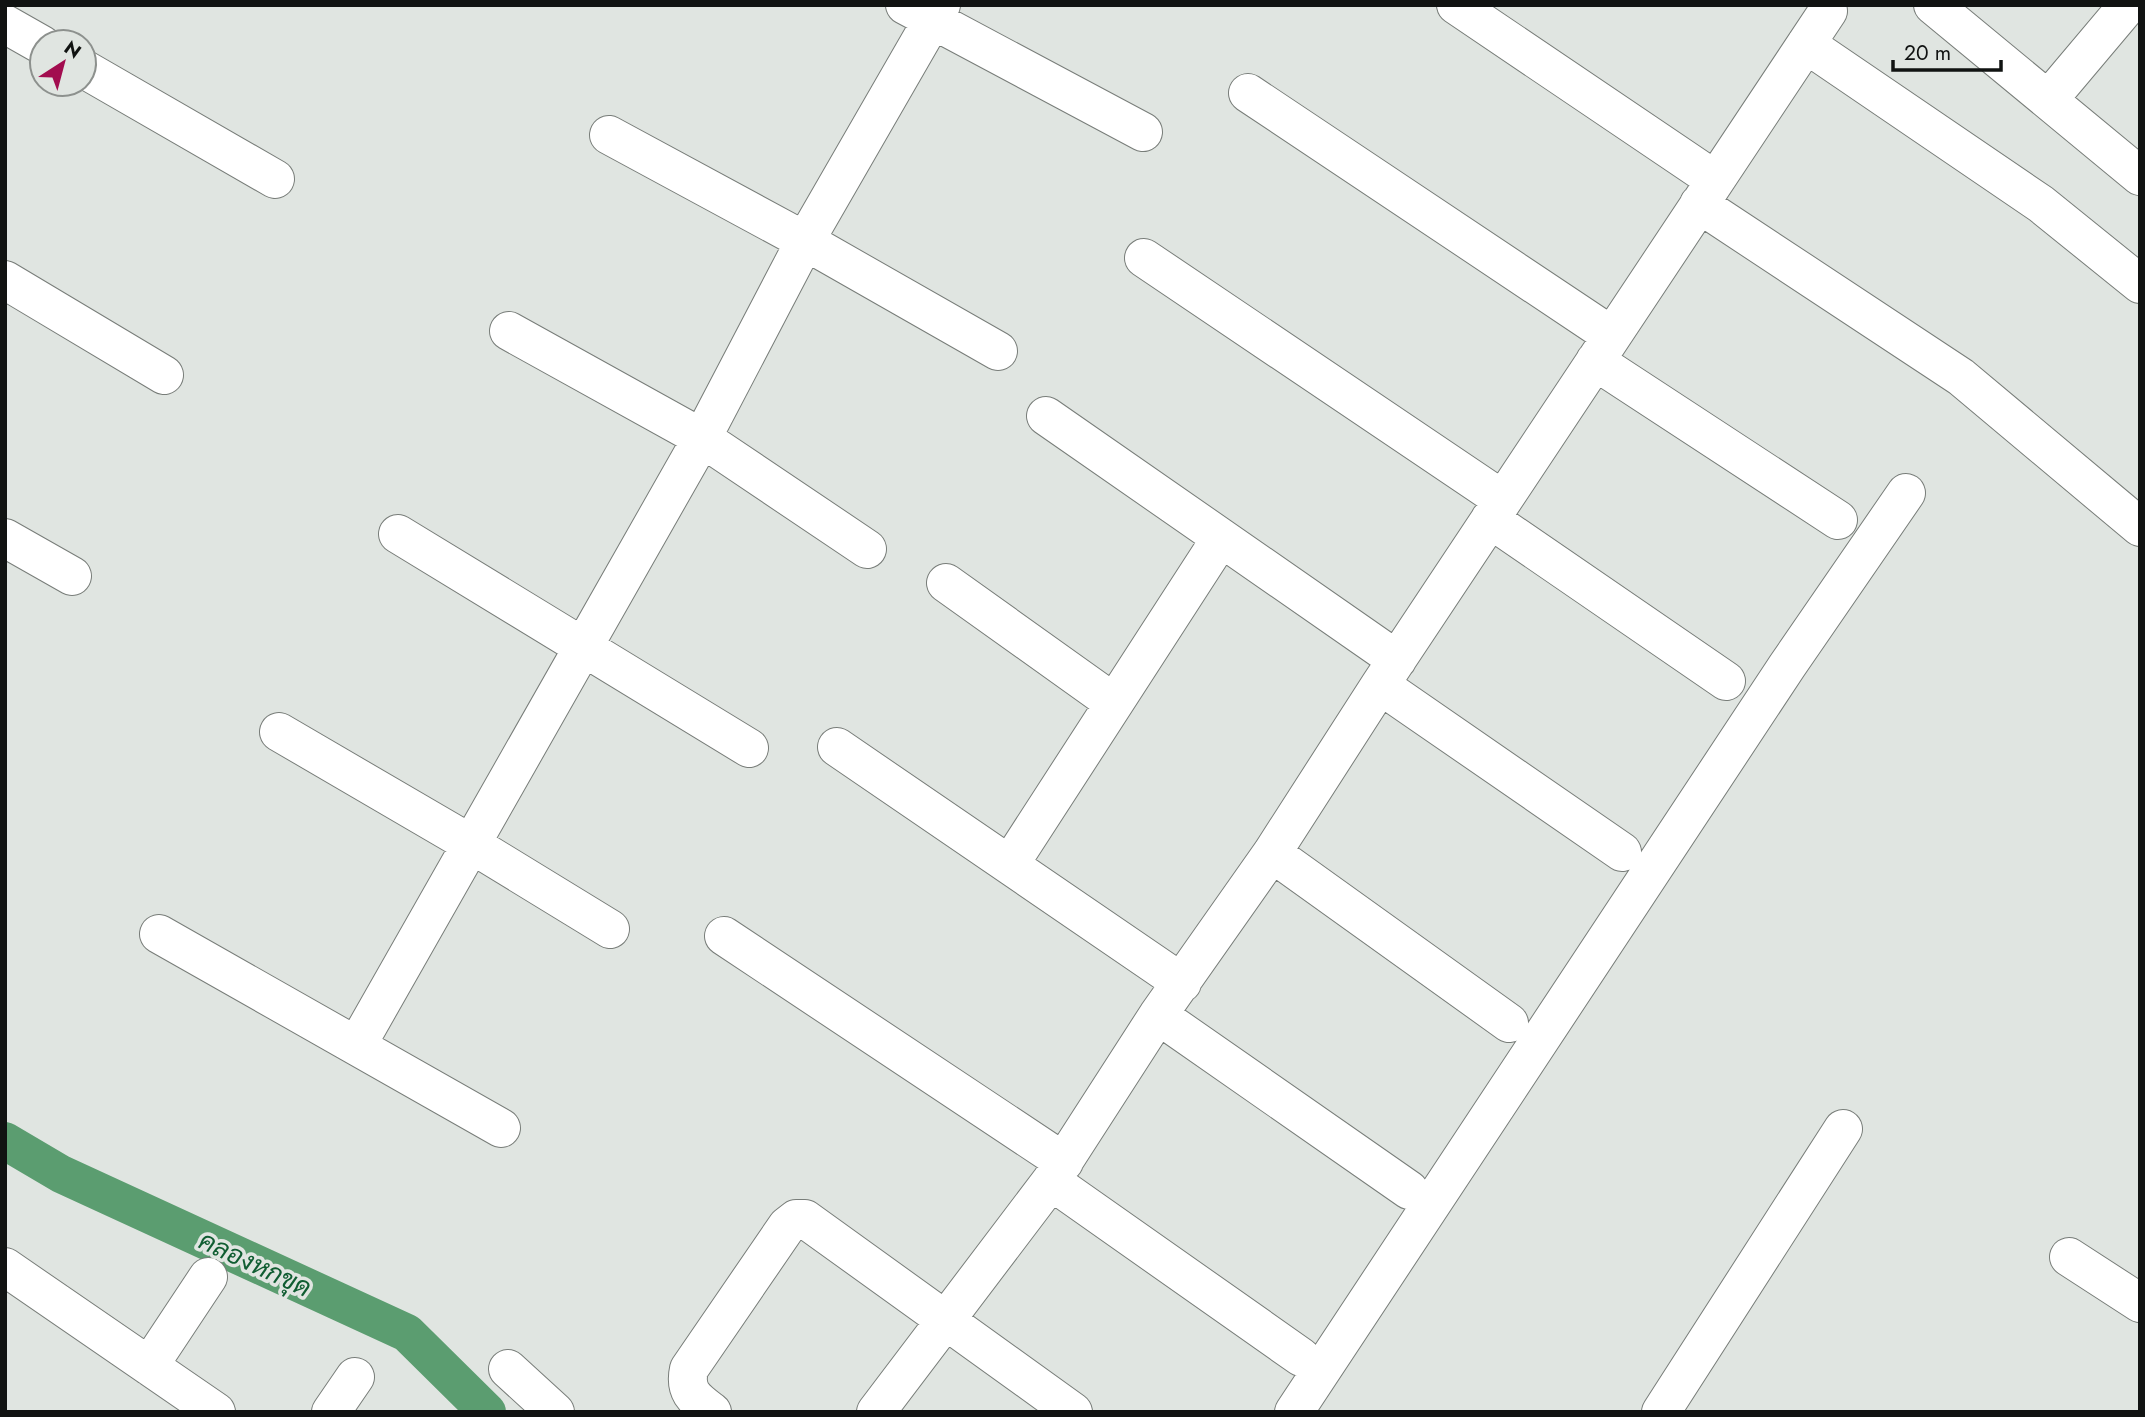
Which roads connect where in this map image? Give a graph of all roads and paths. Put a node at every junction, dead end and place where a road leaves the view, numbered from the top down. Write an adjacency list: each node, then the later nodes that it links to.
1 (1456, 5): 6 (street)
2 (1933, 5): 12 (street)
3 (926, 10): 13 (street); 18 (street)
4 (1828, 11): 9 (street)
5 (2129, 16): 12 (street)
6 (1497, 17): 17 (street)
7 (5, 24): 8 (street)
8 (28, 37)
9 (1806, 44): 17 (street); 21 (street)
10 (98, 77): 16 (street)
11 (1248, 93): 23 (street)
12 (2048, 100): 15 (street)
13 (1143, 132)
14 (609, 135): 18 (street)
15 (2140, 176)
16 (275, 179)
17 (1707, 192): 23 (street); 31 (street)
18 (805, 241): 24 (street); 27 (street)
19 (1144, 258): 29 (street)
20 (5, 280): 25 (street)
21 (2140, 284)
22 (509, 331): 27 (street)
23 (1604, 348): 29 (street); 30 (street)
24 (998, 351)
25 (164, 375)
26 (1046, 416): 34 (street)
27 (702, 438): 35 (street); 38 (street)
28 (1906, 493): 75 (street)
29 (1497, 510): 39 (street); 40 (street)
30 (1838, 520)
31 (2140, 527)
32 (398, 534): 38 (street)
33 (5, 538): 36 (street)
34 (1221, 538): 39 (street); 41 (street)
35 (867, 549)
36 (72, 576)
37 (946, 583): 41 (street)
38 (584, 647): 44 (street); 45 (street)
39 (1389, 673): 46 (street); 47 (street)
40 (1726, 681)
41 (1114, 703): 48 (street)
42 (279, 732): 45 (street)
43 (837, 747): 48 (street)
44 (748, 748)
45 (471, 844): 49 (street); 55 (street)
46 (1622, 852)
47 (1272, 853): 52 (street); 54 (street)
48 (1010, 864): 52 (street)
49 (610, 929)
50 (159, 934): 55 (street)
51 (724, 936): 58 (street)
52 (1182, 983): 53 (street)
53 (1158, 1015): 58 (street); 59 (street)
54 (1509, 1023)
55 (357, 1045): 56 (street)
56 (502, 1128)
57 (1843, 1129): 76 (street)
58 (1057, 1171): 64 (street); 65 (street)
59 (1409, 1190)
60 (2069, 1257): 63 (street)
61 (5, 1267): 66 (street)
62 (208, 1277): 66 (street)
63 (2140, 1303)
64 (945, 1319): 72 (street); 73 (street); 74 (street)
65 (1301, 1357)
66 (149, 1366): 69 (street)
67 (508, 1369): 71 (street)
68 (355, 1377): 70 (street)
69 (216, 1412)
70 (331, 1412)
71 (555, 1412)
72 (712, 1412)
73 (876, 1412)
74 (1073, 1412)
75 (1294, 1412)
76 (1661, 1412)

